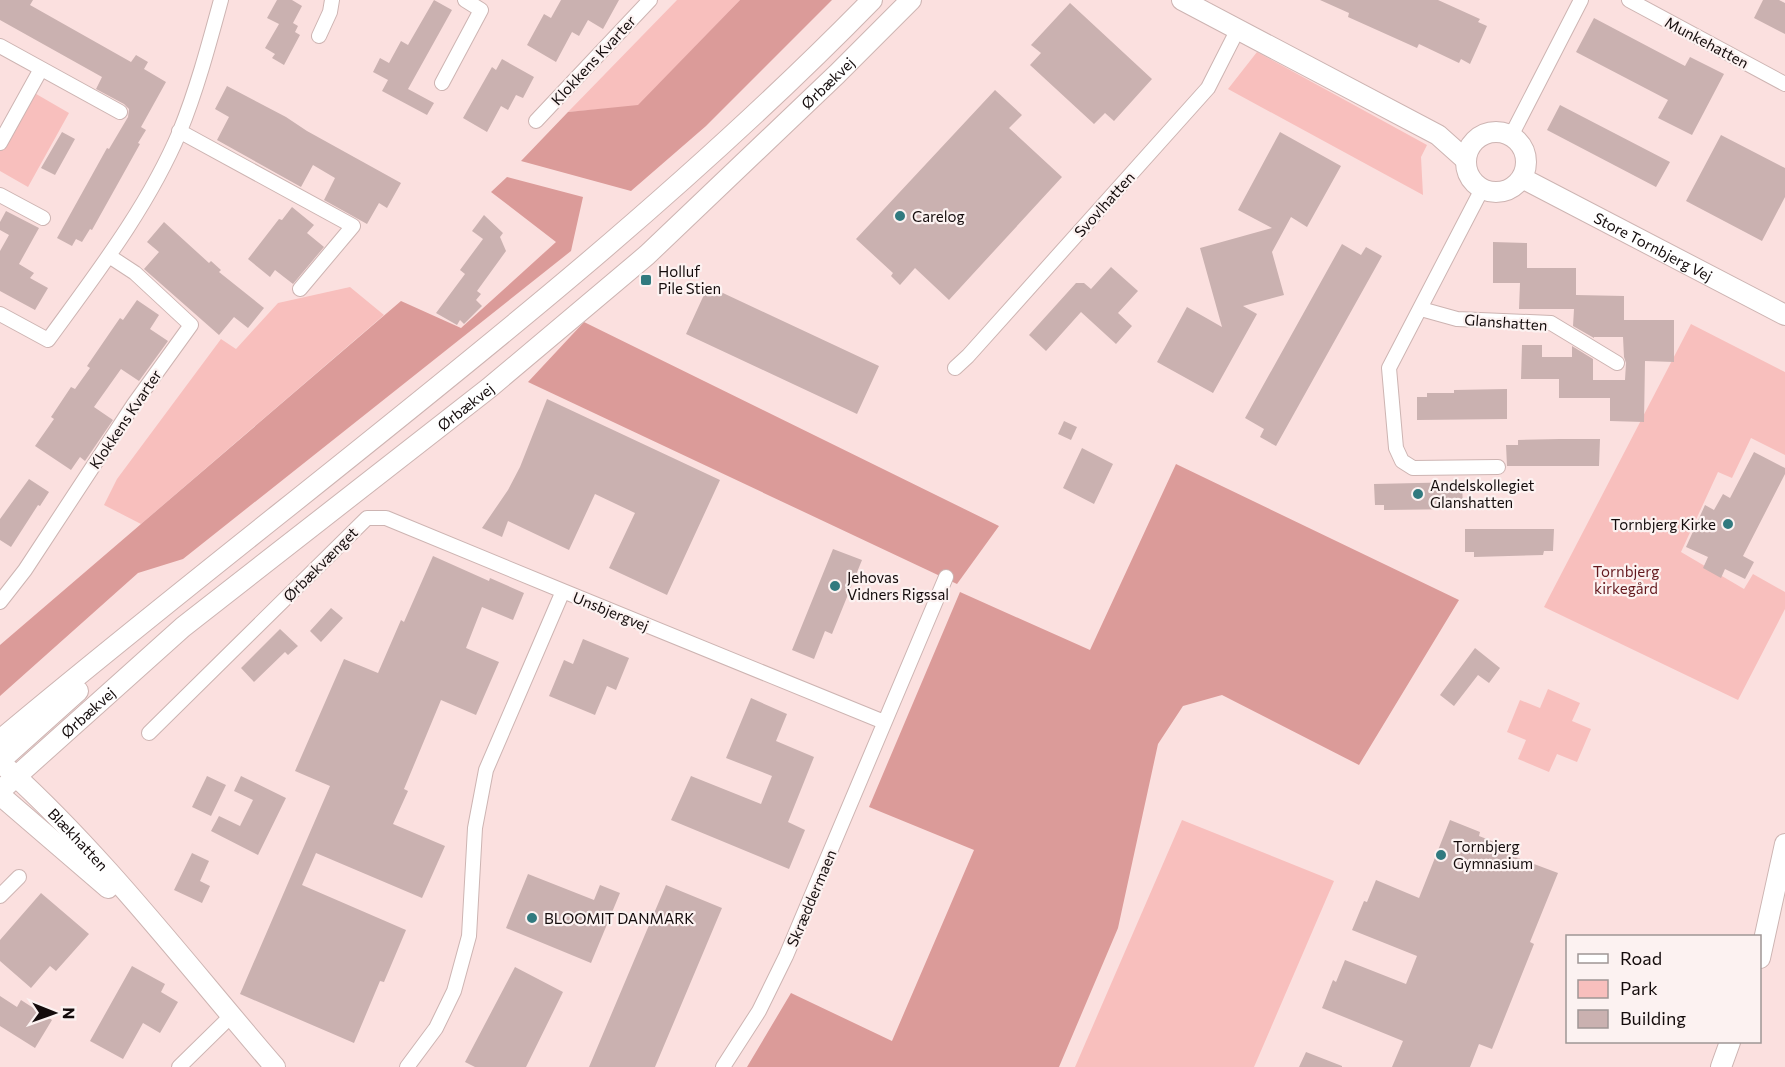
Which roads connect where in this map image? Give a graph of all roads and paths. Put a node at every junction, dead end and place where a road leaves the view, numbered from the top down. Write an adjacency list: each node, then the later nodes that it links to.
1 (221, 0): 18 (street)
2 (332, 0): 11 (street)
3 (465, 0): 14 (street)
4 (650, 0): 17 (street, Klokkens Kvarter)
5 (872, 0): 39 (main road, Ørbækvej)
6 (911, 0): 44 (main road, Ørbækvej)
7 (1182, 0): 10 (main road)
8 (1581, 0): 20 (street)
9 (1629, 0): 15 (street, Munkehatten)
10 (1238, 29): 19 (main road); 34 (street, Svovlhatten)
11 (319, 36)
12 (0, 46): 13 (street)
13 (41, 69): 16 (street); 22 (street)
14 (442, 83)
15 (1785, 84)
16 (120, 112)
17 (536, 121)
18 (179, 131): 28 (street); 29 (street)
19 (1438, 135): 21 (main road); 23 (main road)
20 (1511, 136): 21 (main road); 24 (main road)
21 (1476, 140): 23 (main road)
22 (0, 143)
23 (1466, 160): 25 (main road)
24 (1522, 178): 25 (main road); 32 (main road, Store Tornbjerg Vej)
25 (1482, 189): 30 (street)
26 (0, 195): 27 (street)
27 (43, 218)
28 (109, 256): 31 (street); 38 (street, Klokkens Kvarter)
29 (300, 289)
30 (1421, 309): 33 (street, Glanshatten); 35 (street)
31 (0, 314)
32 (1785, 315)
33 (1617, 363)
34 (954, 368)
35 (1498, 467)
36 (946, 577): 40 (street)
37 (563, 591): 40 (street, Unsbjergvej); 41 (street, Ørbækvænget); 55 (street, Unsbjergvej)
38 (0, 602)
39 (120, 640): 42 (main road, Ørbækvej); 43 (main road)
40 (884, 722): 56 (street, Skræddermaen)
41 (149, 733)
42 (0, 740)
43 (0, 762): 44 (main road, Blækhatten)
44 (15, 776): 45 (main road, Ørbækvej); 49 (main road, Blækhatten)
45 (0, 793): 49 (main road, Blækhatten)
46 (1785, 844): 50 (main road)
47 (19, 877): 48 (street)
48 (0, 896)
49 (150, 921): 51 (main road, Blækhatten)
50 (1761, 953)
51 (231, 1016): 53 (street); 54 (main road, Blækhatten)
52 (1729, 1043): 57 (main road)
53 (179, 1067)
54 (275, 1067)
55 (407, 1067)
56 (723, 1067)
57 (1721, 1067)

